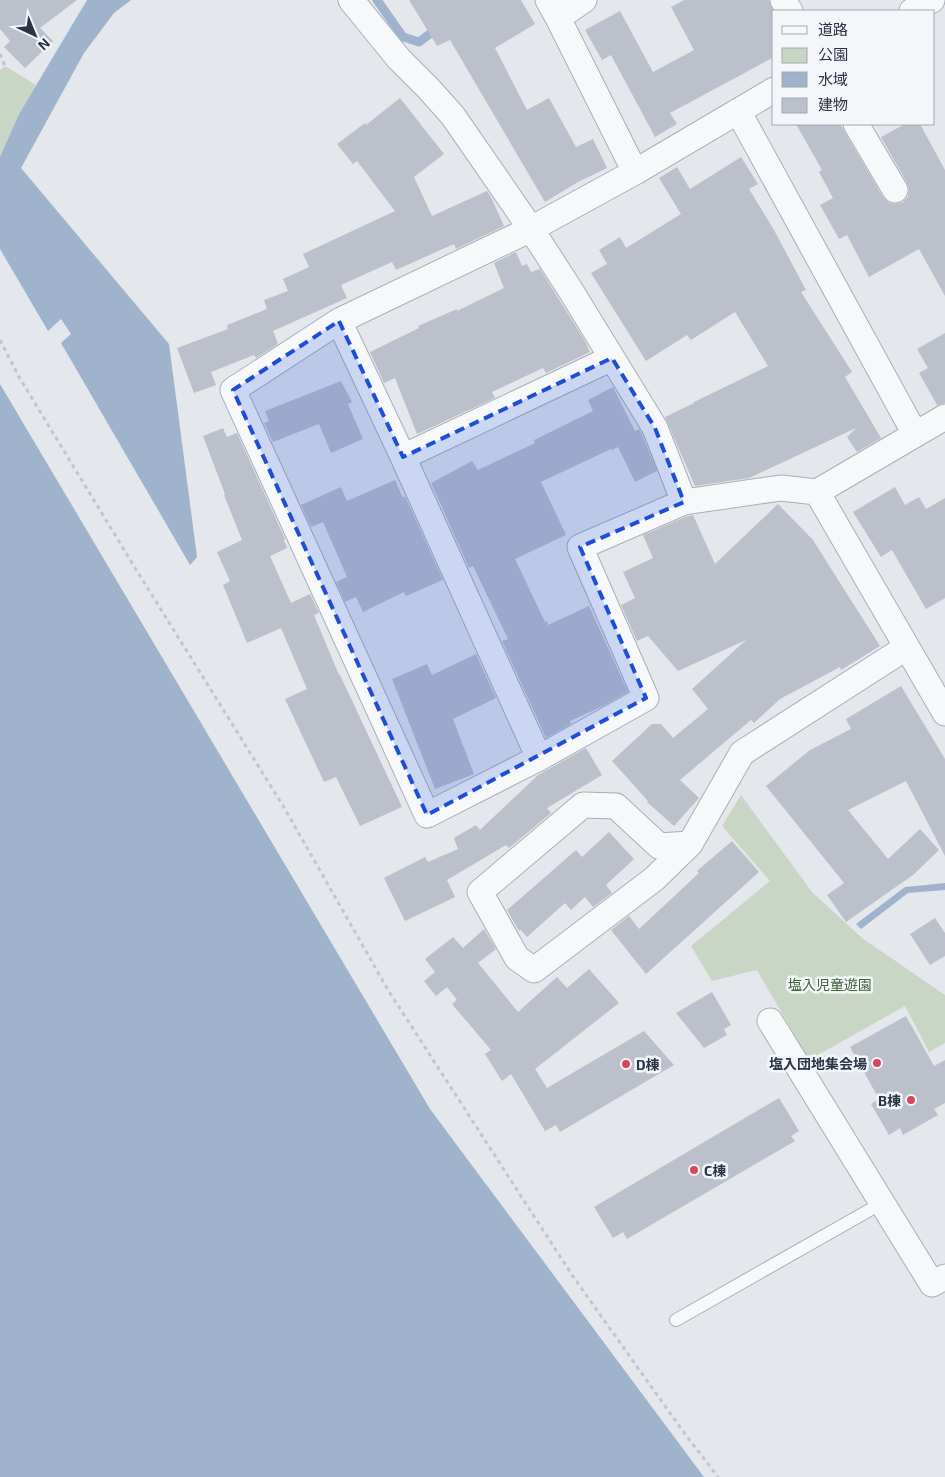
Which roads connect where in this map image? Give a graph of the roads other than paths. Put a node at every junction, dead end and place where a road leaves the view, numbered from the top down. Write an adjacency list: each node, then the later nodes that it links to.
1 (351, 0): 9 (street)
2 (584, 0): 3 (street)
3 (553, 9): 7 (street)
4 (772, 91): 5 (street)
5 (738, 111): 7 (street); 13 (street)
6 (857, 125): 8 (street)
7 (635, 172): 9 (street)
8 (895, 190)
9 (531, 229): 10 (street); 11 (street)
10 (339, 321): 14 (street); 19 (street)
11 (612, 358): 14 (street); 16 (street)
12 (945, 417): 13 (street)
13 (915, 434): 15 (street)
14 (403, 457): 19 (street)
15 (817, 492): 16 (street); 17 (street)
16 (684, 502): 19 (street)
17 (907, 647): 18 (street); 20 (street)
18 (945, 713)
19 (539, 758)
20 (690, 844): 20 (street)
21 (770, 1021): 22 (street)
22 (882, 1203): 23 (street); 24 (lane)
23 (945, 1277)
24 (676, 1320)

